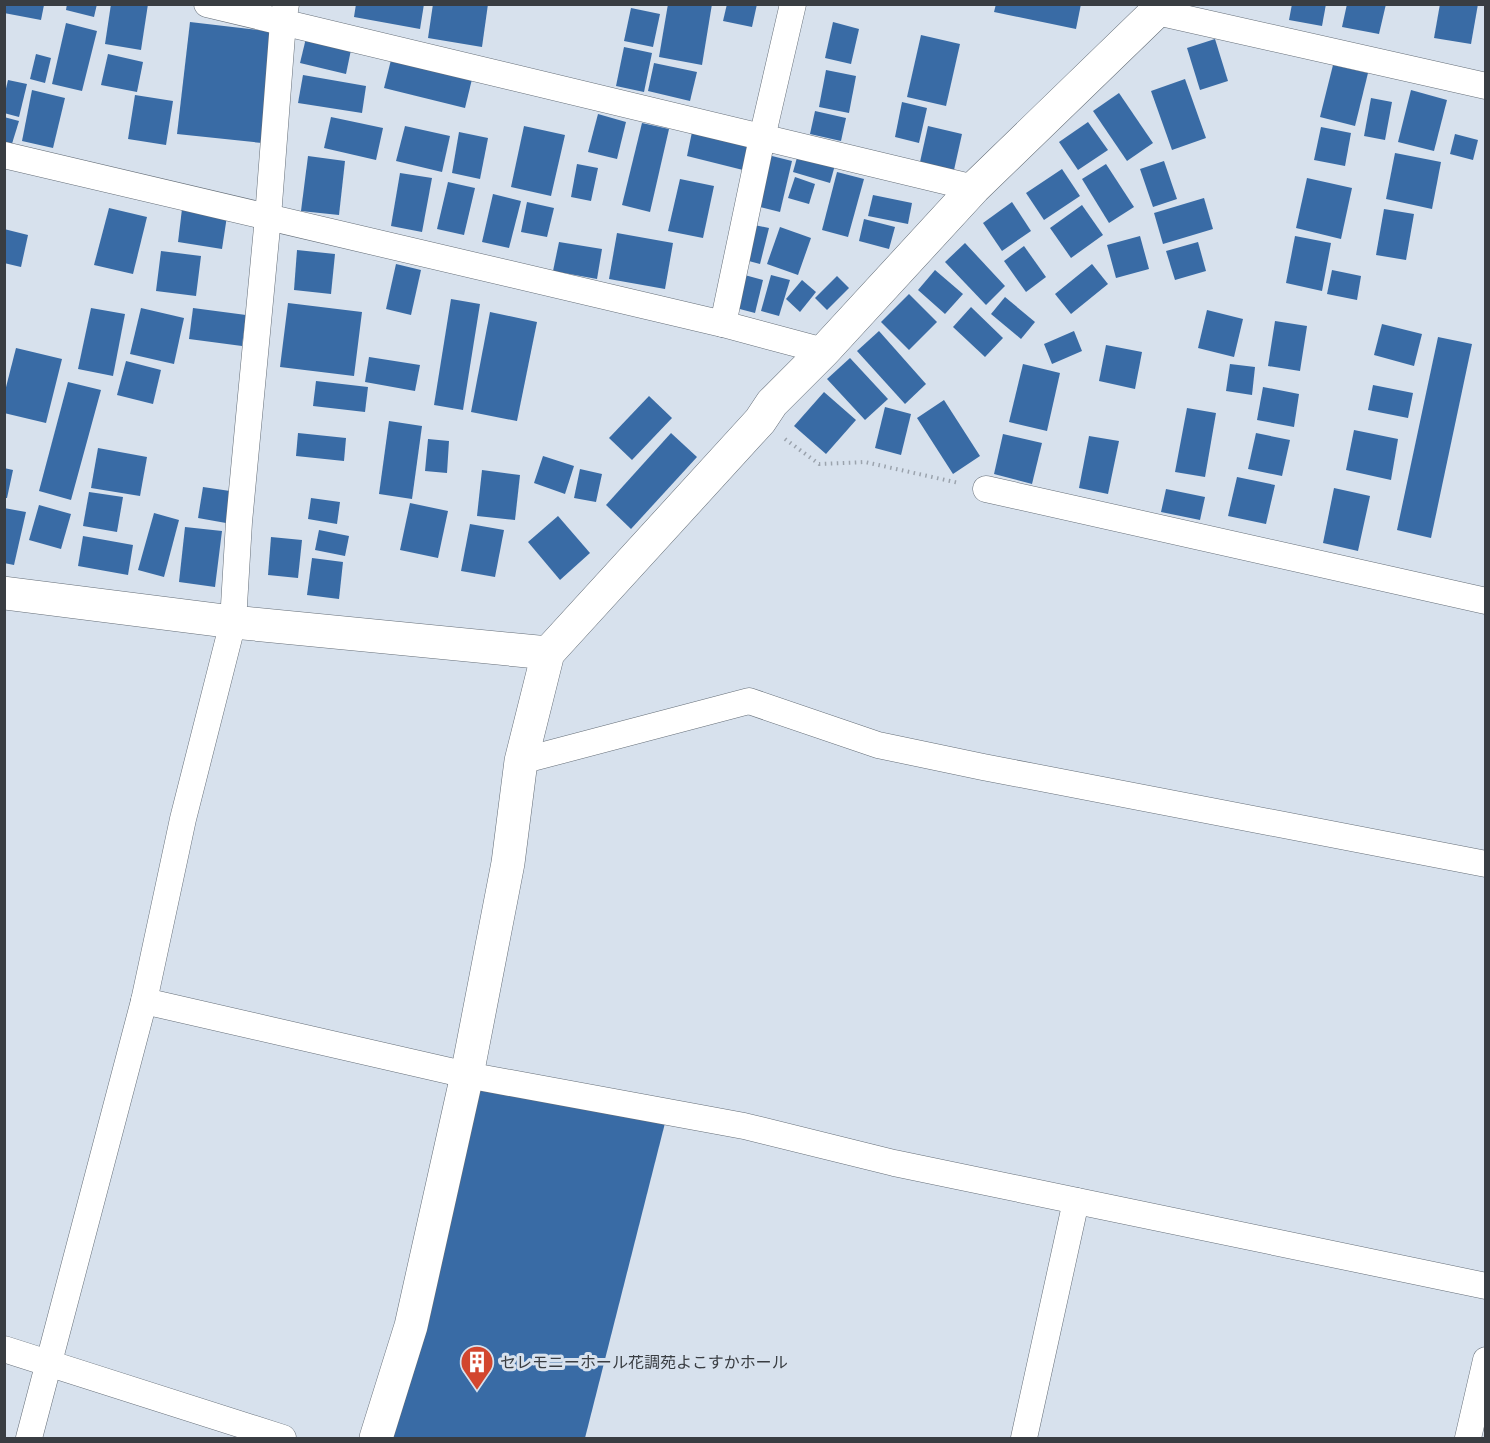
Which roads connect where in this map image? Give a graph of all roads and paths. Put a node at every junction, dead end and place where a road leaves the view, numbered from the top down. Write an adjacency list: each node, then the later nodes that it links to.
1 (207, 4): 4 (street)
2 (793, 4): 6 (street)
3 (1160, 8): 5 (street); 8 (street)
4 (284, 13): 6 (street); 9 (street)
5 (1485, 86)
6 (762, 138): 8 (street); 10 (street)
7 (4, 155): 9 (street)
8 (974, 188): 11 (street)
9 (268, 218): 10 (street); 16 (street)
10 (723, 324): 11 (street)
11 (825, 351): 12 (street)
12 (760, 421): 13 (path); 17 (street)
13 (986, 489): 15 (street)
14 (4, 593): 16 (street)
15 (1485, 601)
16 (233, 622): 17 (street); 20 (street)
17 (548, 653): 18 (street)
18 (522, 761): 19 (street); 21 (street)
19 (1485, 864)
20 (144, 1001): 21 (street); 26 (street)
21 (467, 1075): 22 (street); 29 (street)
22 (1076, 1201): 23 (street); 30 (street)
23 (1485, 1286)
24 (4, 1349): 26 (street)
25 (1485, 1360): 31 (street)
26 (48, 1362): 27 (street); 28 (street)
27 (29, 1438)
28 (283, 1438)
29 (376, 1438)
30 (1024, 1438)
31 (1468, 1438)

